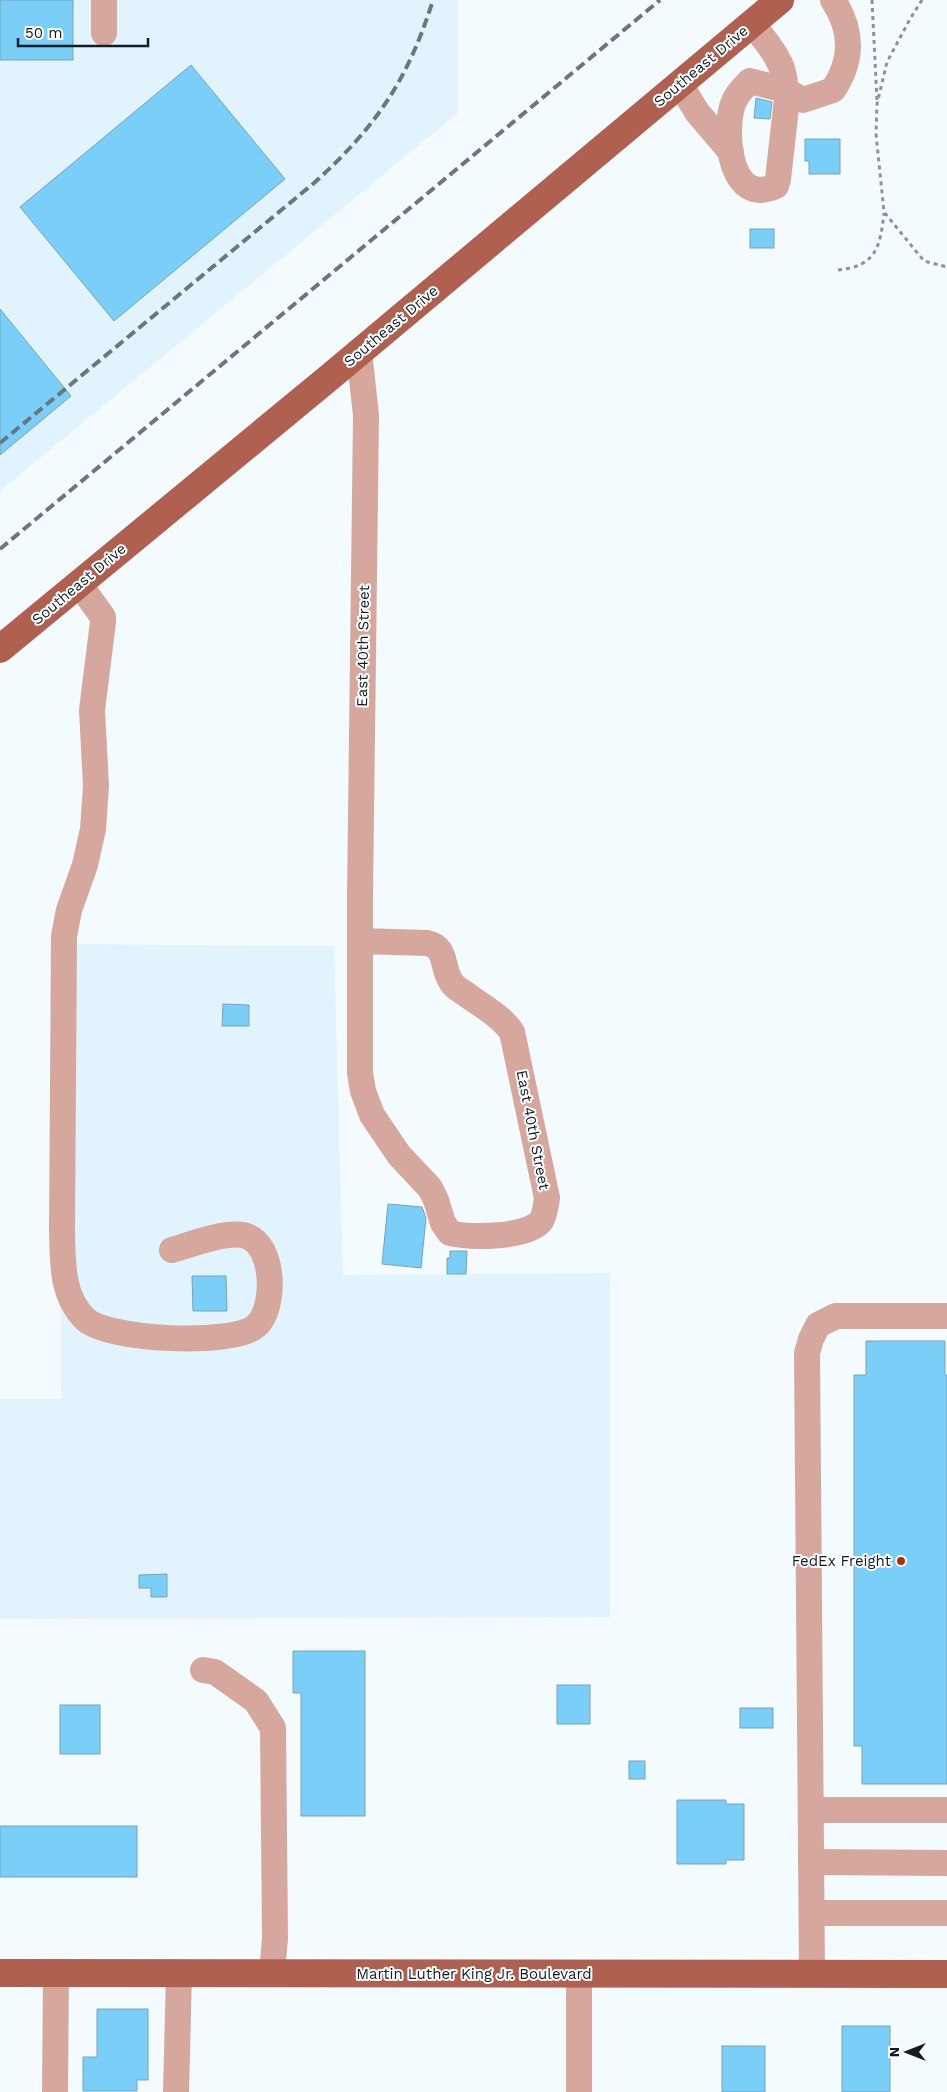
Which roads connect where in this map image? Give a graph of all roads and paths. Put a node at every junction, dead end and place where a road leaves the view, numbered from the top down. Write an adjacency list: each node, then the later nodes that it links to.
1 (104, 0): 7 (street)
2 (780, 0): 6 (main road, Southeast Drive)
3 (833, 0): 9 (street)
4 (872, 0): 10 (path)
5 (922, 0): 10 (path)
6 (752, 23): 8 (main road, Southeast Drive); 9 (street)
7 (104, 33)
8 (680, 84): 11 (street); 15 (main road, Southeast Drive)
9 (786, 90): 11 (street); 11 (street)
10 (877, 104): 12 (path)
11 (731, 152)
12 (884, 212): 13 (path); 14 (path)
13 (947, 267)
14 (838, 270)
15 (359, 352): 16 (main road, Southeast Drive); 18 (street, East 40th Street)
16 (79, 584): 17 (main road, Southeast Drive); 19 (street)
17 (0, 649)
18 (360, 941): 18 (street, East 40th Street)
19 (172, 1250)
20 (947, 1316): 22 (street)
21 (203, 1670): 31 (street)
22 (811, 1810): 23 (street); 24 (street)
23 (947, 1810)
24 (811, 1862): 25 (street); 26 (street)
25 (947, 1863)
26 (812, 1913): 27 (street); 33 (street)
27 (947, 1913)
28 (0, 1973): 29 (main road, Martin Luther King Jr. Boulevard)
29 (56, 1973): 30 (main road, Martin Luther King Jr. Boulevard); 35 (street)
30 (179, 1973): 31 (main road, Martin Luther King Jr. Boulevard); 36 (street)
31 (272, 1973): 32 (main road, Martin Luther King Jr. Boulevard)
32 (579, 1974): 33 (main road, Martin Luther King Jr. Boulevard); 37 (street)
33 (812, 1974): 34 (main road, Martin Luther King Jr. Boulevard)
34 (947, 1974)
35 (55, 2092)
36 (176, 2092)
37 (579, 2092)

